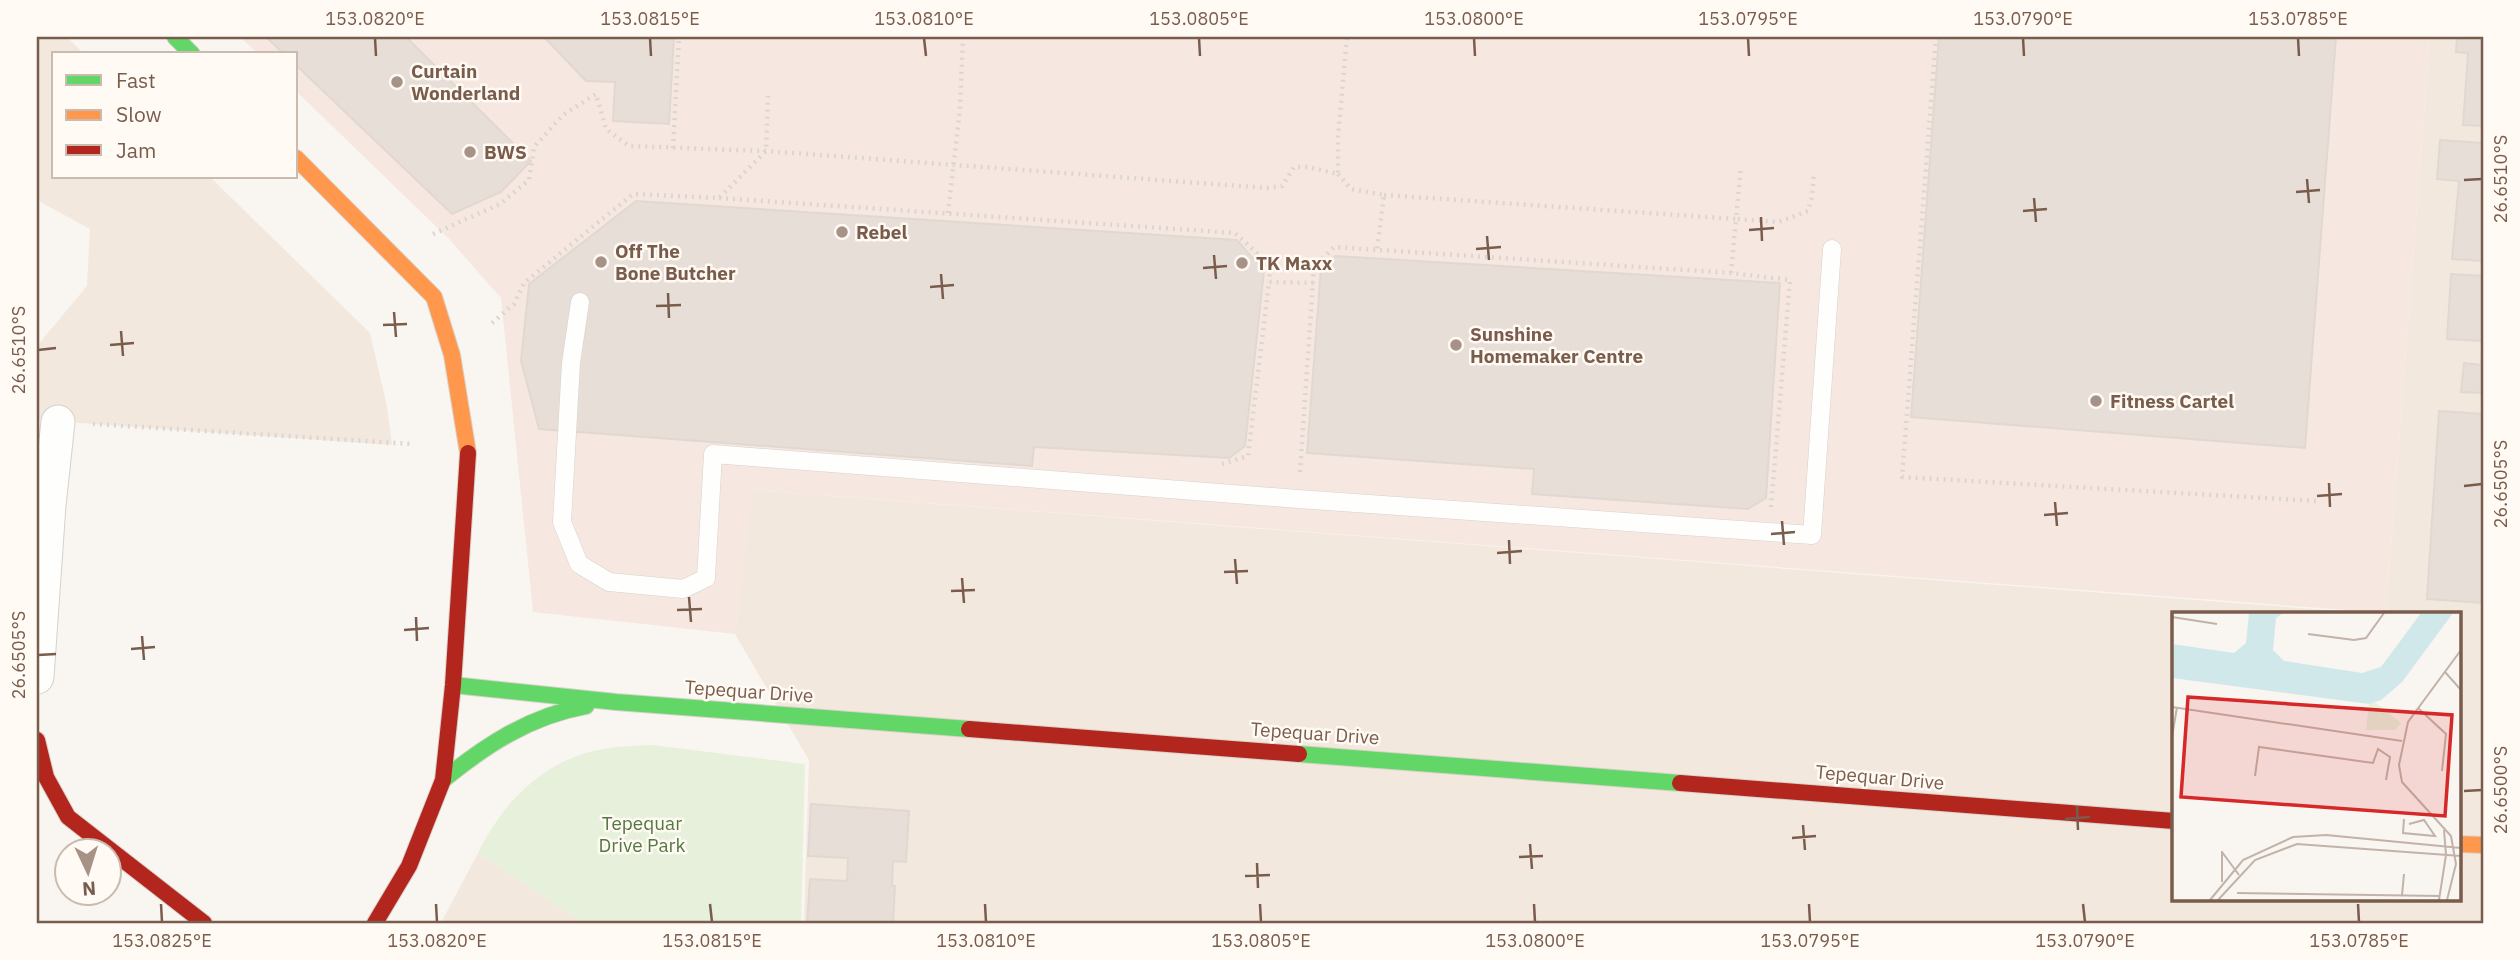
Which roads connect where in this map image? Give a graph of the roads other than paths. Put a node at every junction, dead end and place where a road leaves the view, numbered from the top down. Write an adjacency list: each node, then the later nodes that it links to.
1 (175, 37): 2 (street)
2 (190, 52)
3 (298, 160): 9 (street)
4 (1832, 249): 5 (lane)
5 (580, 302)
6 (58, 422): 7 (street)
7 (43, 504): 8 (street)
8 (37, 677)
9 (453, 685): 10 (street, Tepequar Drive); 12 (street)
10 (616, 702): 12 (street); 13 (street, Tepequar Drive)
11 (37, 740): 16 (street)
12 (443, 780): 17 (street)
13 (2172, 821)
14 (2460, 844): 15 (street)
15 (2483, 845)
16 (204, 923)
17 (375, 923)

